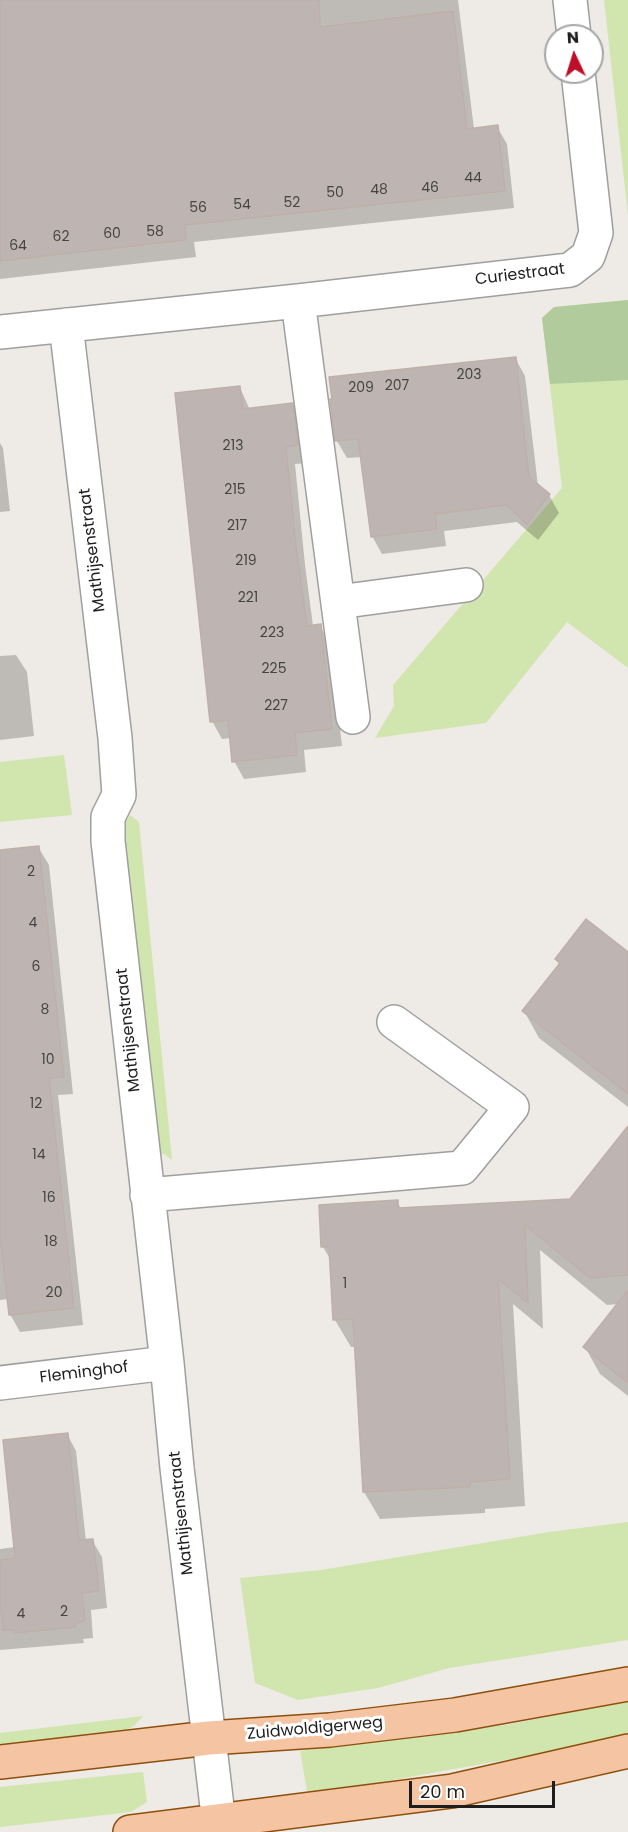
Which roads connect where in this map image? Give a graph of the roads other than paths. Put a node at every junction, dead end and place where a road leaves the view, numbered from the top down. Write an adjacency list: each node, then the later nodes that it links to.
1 (570, 0): 2 (street)
2 (573, 24)
3 (579, 84): 4 (street, Curiestraat)
4 (298, 301): 5 (street, Curiestraat); 8 (street)
5 (66, 325): 6 (street, Curiestraat); 11 (street, Mathijsenstraat)
6 (0, 332)
7 (465, 585): 8 (street)
8 (338, 602): 9 (street)
9 (353, 717)
10 (394, 1022): 11 (street)
11 (147, 1196): 12 (street, Mathijsenstraat)
12 (167, 1364): 13 (street, Fleminghof); 15 (street, Mathijsenstraat)
13 (0, 1383)
14 (628, 1684): 15 (main road, Zuidwoldigerweg)
15 (208, 1738): 17 (main road, Zuidwoldigerweg); 18 (street, Mathijsenstraat)
16 (628, 1751): 18 (main road)
17 (0, 1762)
18 (219, 1827): 19 (main road)
19 (130, 1832)

